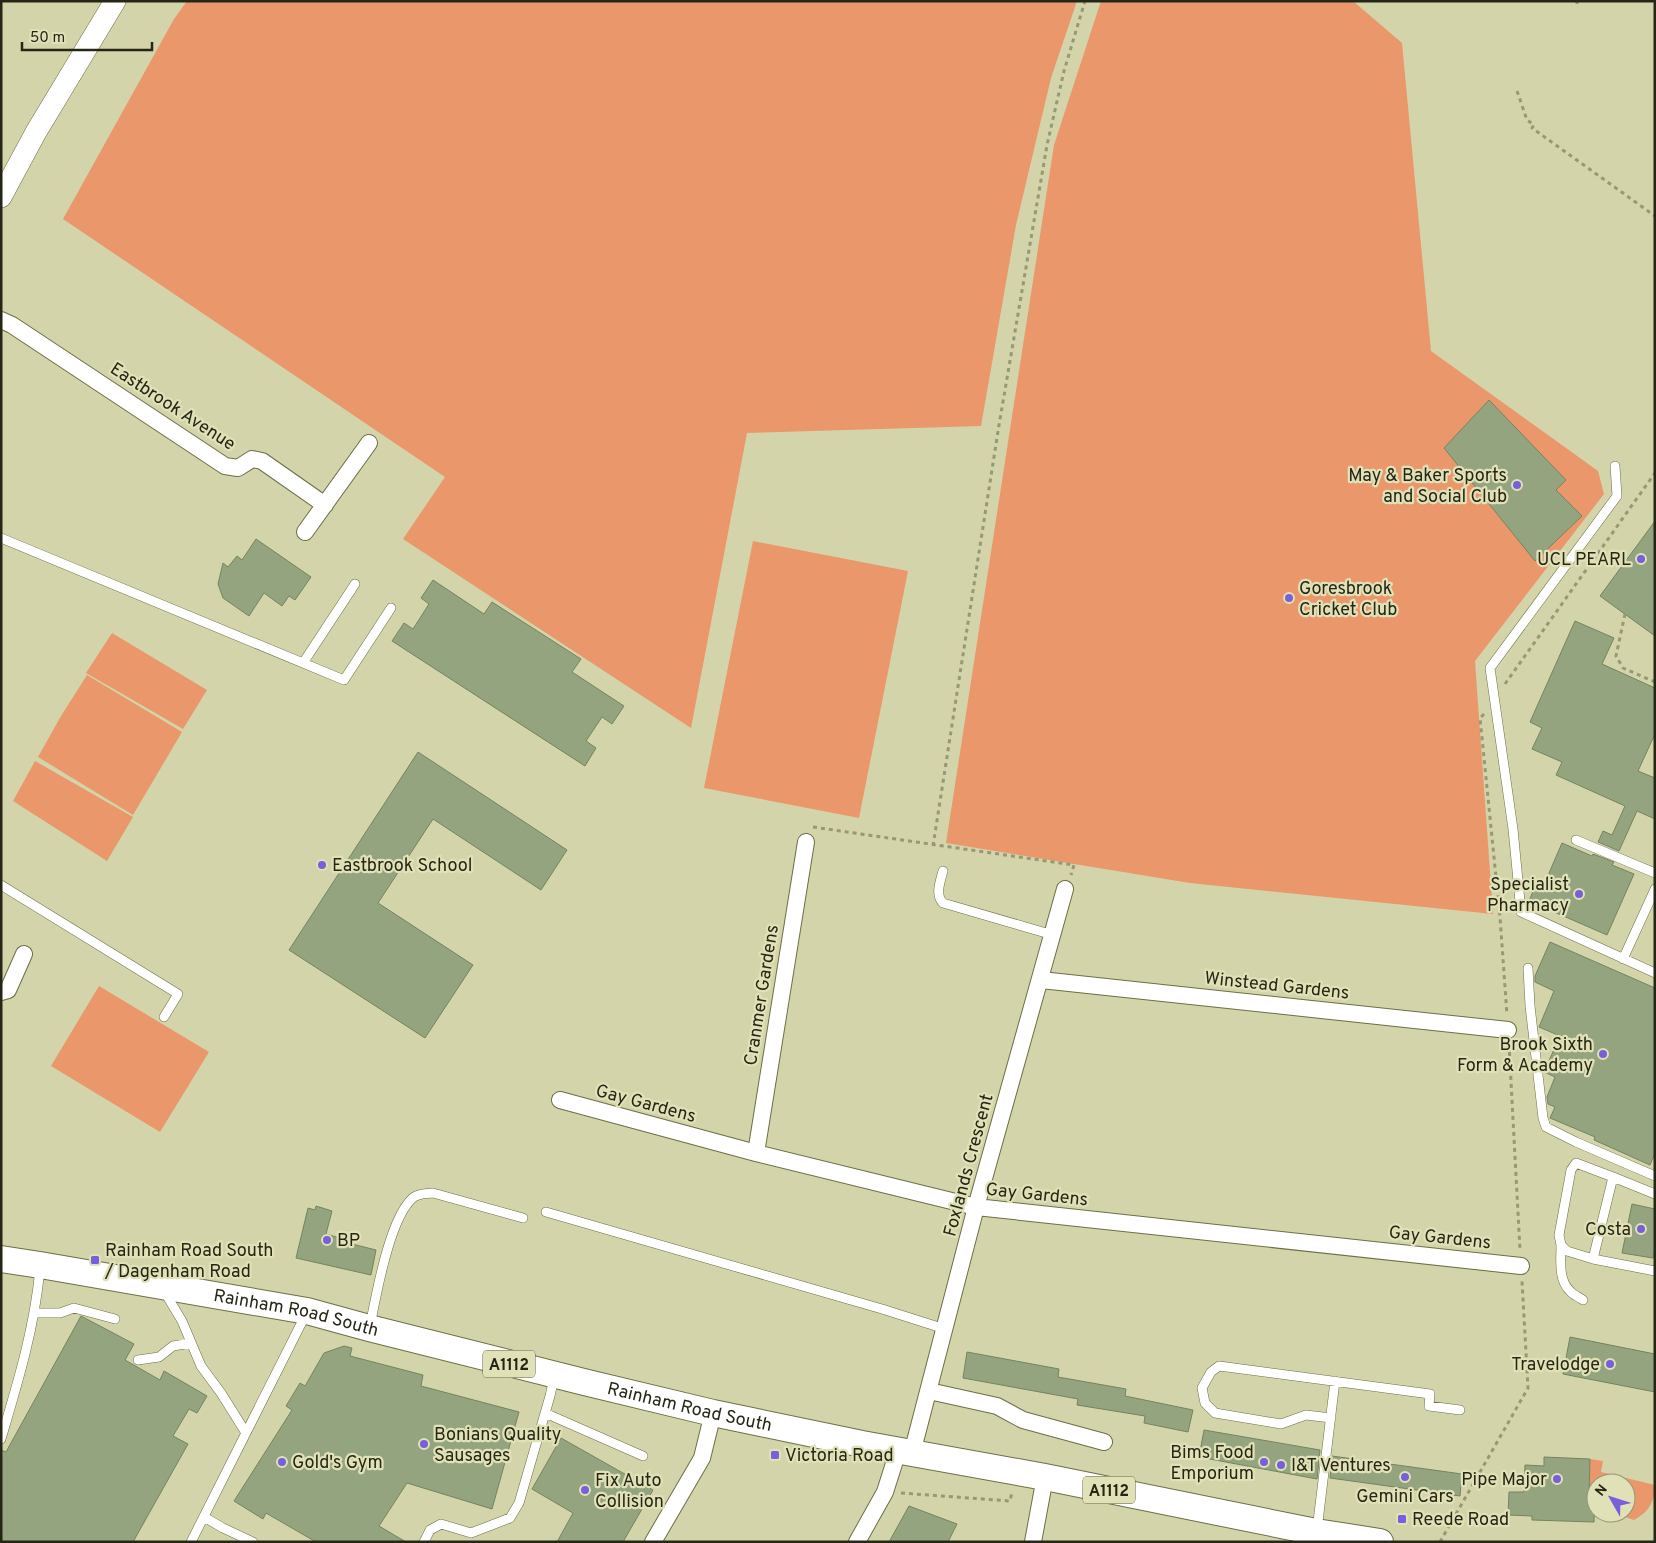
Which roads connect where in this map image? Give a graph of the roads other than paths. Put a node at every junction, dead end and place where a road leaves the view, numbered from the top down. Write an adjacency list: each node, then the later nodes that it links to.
1 (115, 1): 2 (street)
2 (1, 197)
3 (1, 320): 6 (street, Eastbrook Avenue)
4 (369, 443): 6 (street)
5 (1614, 466): 21 (lane)
6 (325, 504): 7 (street)
7 (305, 532)
8 (1, 538): 11 (lane)
9 (355, 584): 11 (lane)
10 (391, 608): 11 (lane)
11 (303, 664)
12 (1576, 840): 15 (lane)
13 (806, 842): 29 (street, Cranmer Gardens)
14 (942, 871): 19 (lane)
15 (1655, 873)
16 (1, 885): 26 (lane)
17 (1065, 889): 19 (street, Foxlands Crescent)
18 (1655, 889): 21 (lane)
19 (1053, 935): 24 (street, Foxlands Crescent)
20 (24, 954): 25 (street)
21 (1623, 959): 23 (lane)
22 (1528, 968): 30 (lane)
23 (1655, 973)
24 (1041, 980): 27 (street, Winstead Gardens); 33 (street, Foxlands Crescent)
25 (1, 992)
26 (164, 1017)
27 (1508, 1030)
28 (560, 1100): 29 (street, Gay Gardens)
29 (756, 1153): 33 (street, Gay Gardens)
30 (1655, 1176)
31 (1613, 1177): 32 (lane); 36 (lane); 37 (lane)
32 (1655, 1194)
33 (976, 1208): 40 (street, Gay Gardens); 48 (street, Foxlands Crescent)
34 (546, 1212): 48 (lane)
35 (524, 1218): 47 (lane)
36 (1560, 1245): 37 (lane); 43 (lane)
37 (1593, 1259): 41 (lane)
38 (1, 1260): 39 (main road, Rainham Road South / A1112)
39 (40, 1265): 42 (main road, Rainham Road South / A1112); 45 (lane)
40 (1521, 1266)
41 (1655, 1272)
42 (162, 1286): 44 (main road, Rainham Road South / A1112); 49 (lane)
43 (1584, 1300)
44 (307, 1311): 47 (main road, Rainham Road South / A1112); 58 (lane)
45 (34, 1313): 46 (lane); 59 (lane)
46 (114, 1319)
47 (370, 1328): 51 (main road, Rainham Road South / A1112)
48 (945, 1329): 53 (street, Foxlands Crescent)
49 (192, 1343): 50 (lane); 58 (lane)
50 (138, 1360)
51 (554, 1375): 55 (lane); 56 (main road, Rainham Road South / A1112)
52 (1335, 1381): 54 (lane); 57 (lane); 57 (lane)
53 (929, 1391): 60 (street); 61 (street, Foxlands Crescent)
54 (1460, 1410)
55 (545, 1413): 62 (lane); 68 (lane)
56 (713, 1413): 61 (main road, Rainham Road South / A1112); 69 (street)
57 (1331, 1418): 65 (lane)
58 (246, 1433): 64 (lane)
59 (1, 1439)
60 (1104, 1442)
61 (905, 1452): 63 (main road, Rainham Road South / A1112); 70 (street)
62 (643, 1456)
63 (1045, 1477): 65 (main road, Rainham Road South / A1112); 71 (street)
64 (204, 1517): 66 (lane); 67 (lane)
65 (1316, 1532): 72 (main road, Rainham Road South / A1112)
66 (191, 1542)
67 (253, 1542)
68 (424, 1542)
69 (654, 1542)
70 (858, 1542)
71 (1033, 1542)
72 (1380, 1542)

